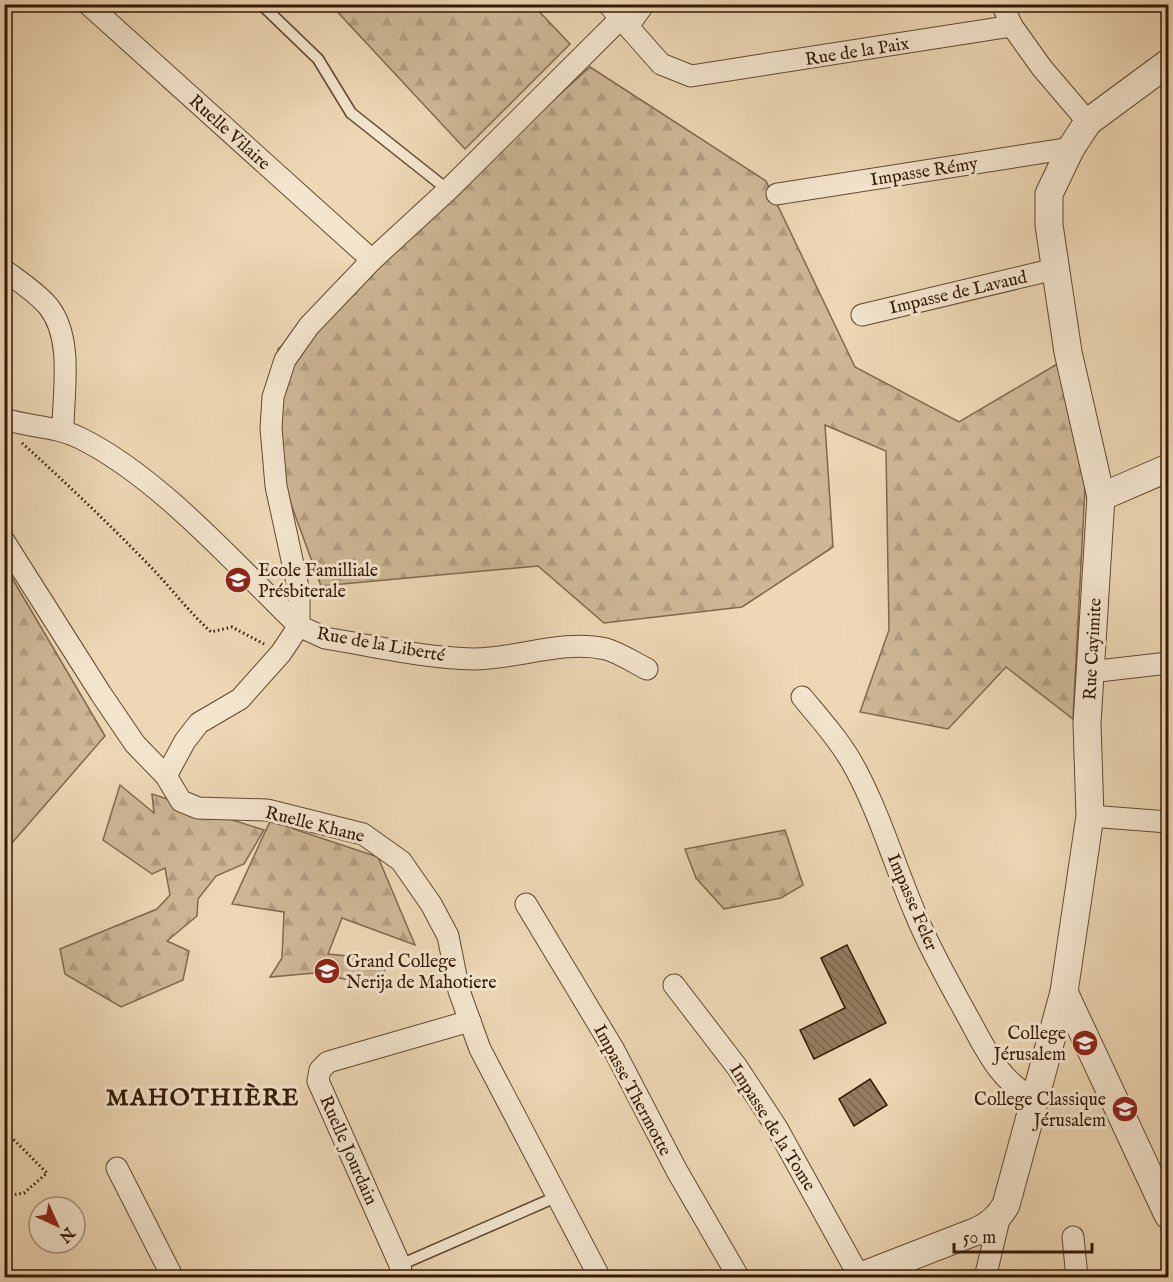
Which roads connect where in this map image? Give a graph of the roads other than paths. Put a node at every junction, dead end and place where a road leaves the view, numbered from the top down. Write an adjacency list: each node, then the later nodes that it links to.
1 (88, 4): 12 (street, Ruelle Vilaire)
2 (261, 4): 10 (lane)
3 (644, 4): 5 (street)
4 (1002, 4): 6 (street)
5 (619, 16): 6 (street, Rue de la Paix); 10 (street)
6 (1012, 26): 8 (street)
7 (1168, 63): 8 (street, Rue Cayimite)
8 (1088, 122): 9 (street, Rue Cayimite)
9 (1071, 148): 11 (street, Impasse Rémy); 13 (street, Rue Cayimite)
10 (448, 190): 12 (street)
11 (777, 194)
12 (372, 260): 21 (street)
13 (1055, 269): 15 (street, Impasse de Lavaud); 19 (street, Rue Cayimite)
14 (4, 270): 17 (street)
15 (862, 315)
16 (4, 419): 17 (street, Rue de la Liberté)
17 (63, 430): 21 (street, Rue de la Liberté)
18 (1168, 468): 19 (street)
19 (1101, 497): 24 (street, Rue Cayimite)
20 (4, 541): 26 (street, Ruelle Khane)
21 (299, 626): 23 (street, Rue de la Liberté); 26 (street)
22 (1168, 663): 24 (street)
23 (647, 669)
24 (1090, 672): 27 (street, Rue Cayimite)
25 (802, 696): 33 (street, Impasse Feler)
26 (166, 776): 32 (street, Ruelle Khane)
27 (1090, 816): 28 (street); 31 (street, Rue Cayimite)
28 (1168, 822)
29 (526, 904): 43 (street, Impasse Thermotte)
30 (674, 986): 40 (street, Impasse de la Tome)
31 (1064, 992): 33 (street, Rue Cayimite); 37 (street)
32 (470, 1021): 35 (street, Ruelle Khane); 39 (street, Ruelle Jourdain)
33 (1034, 1098): 36 (street, Rue Cayimite)
34 (117, 1168): 41 (street)
35 (556, 1197): 39 (lane); 42 (street, Ruelle Khane)
36 (1000, 1215): 40 (street); 44 (street, Rue Cayimite)
37 (1168, 1215)
38 (1073, 1237): 45 (street)
39 (401, 1271)
40 (857, 1277)
41 (173, 1278)
42 (600, 1278)
43 (739, 1278)
44 (985, 1278)
45 (1077, 1278)

